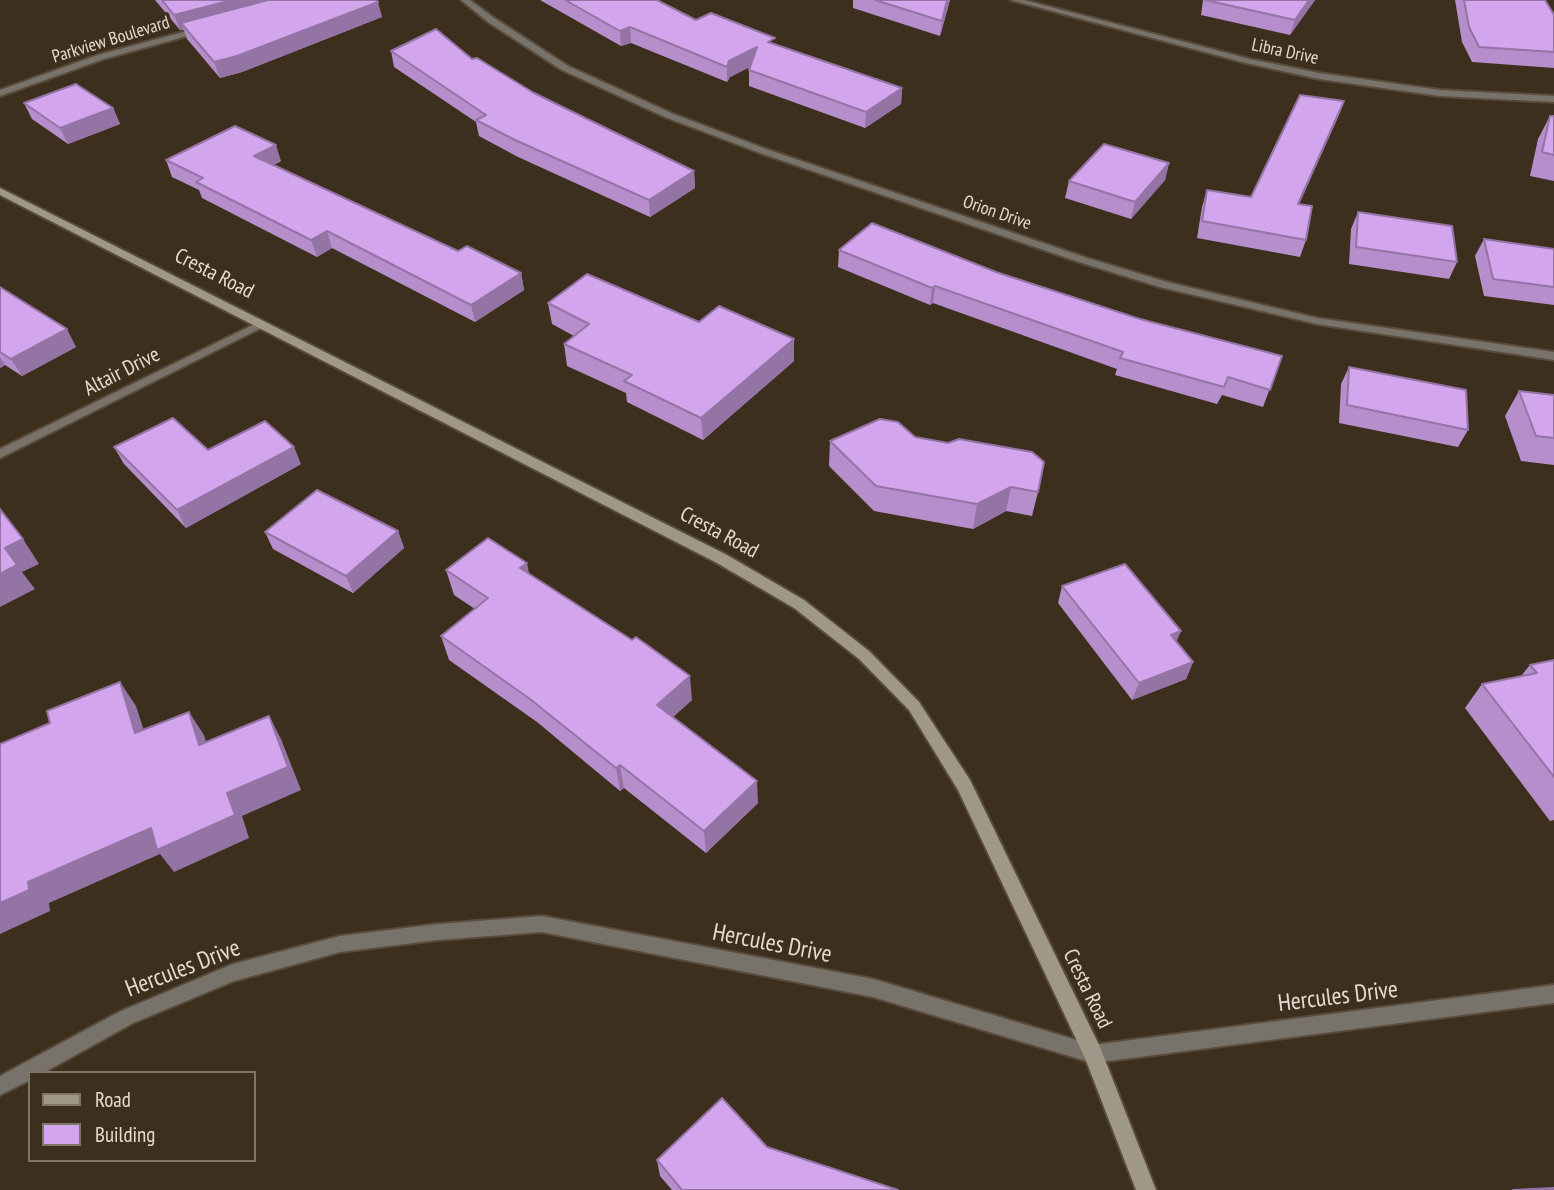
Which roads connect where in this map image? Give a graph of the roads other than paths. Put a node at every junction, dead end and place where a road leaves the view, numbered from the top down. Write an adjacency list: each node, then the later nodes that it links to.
1 (464, 0): 8 (street, Orion Drive)
2 (1015, 0): 5 (street, Libra Drive)
3 (207, 28): 4 (street, Parkview Boulevard)
4 (0, 93)
5 (1554, 99)
6 (0, 191): 7 (main road, Cresta Road)
7 (261, 324): 9 (street, Altair Drive); 11 (main road, Cresta Road)
8 (1554, 356)
9 (0, 454)
10 (1554, 994): 11 (street, Hercules Drive)
11 (1093, 1054): 12 (street, Hercules Drive); 13 (main road, Cresta Road)
12 (0, 1086)
13 (1146, 1190)

